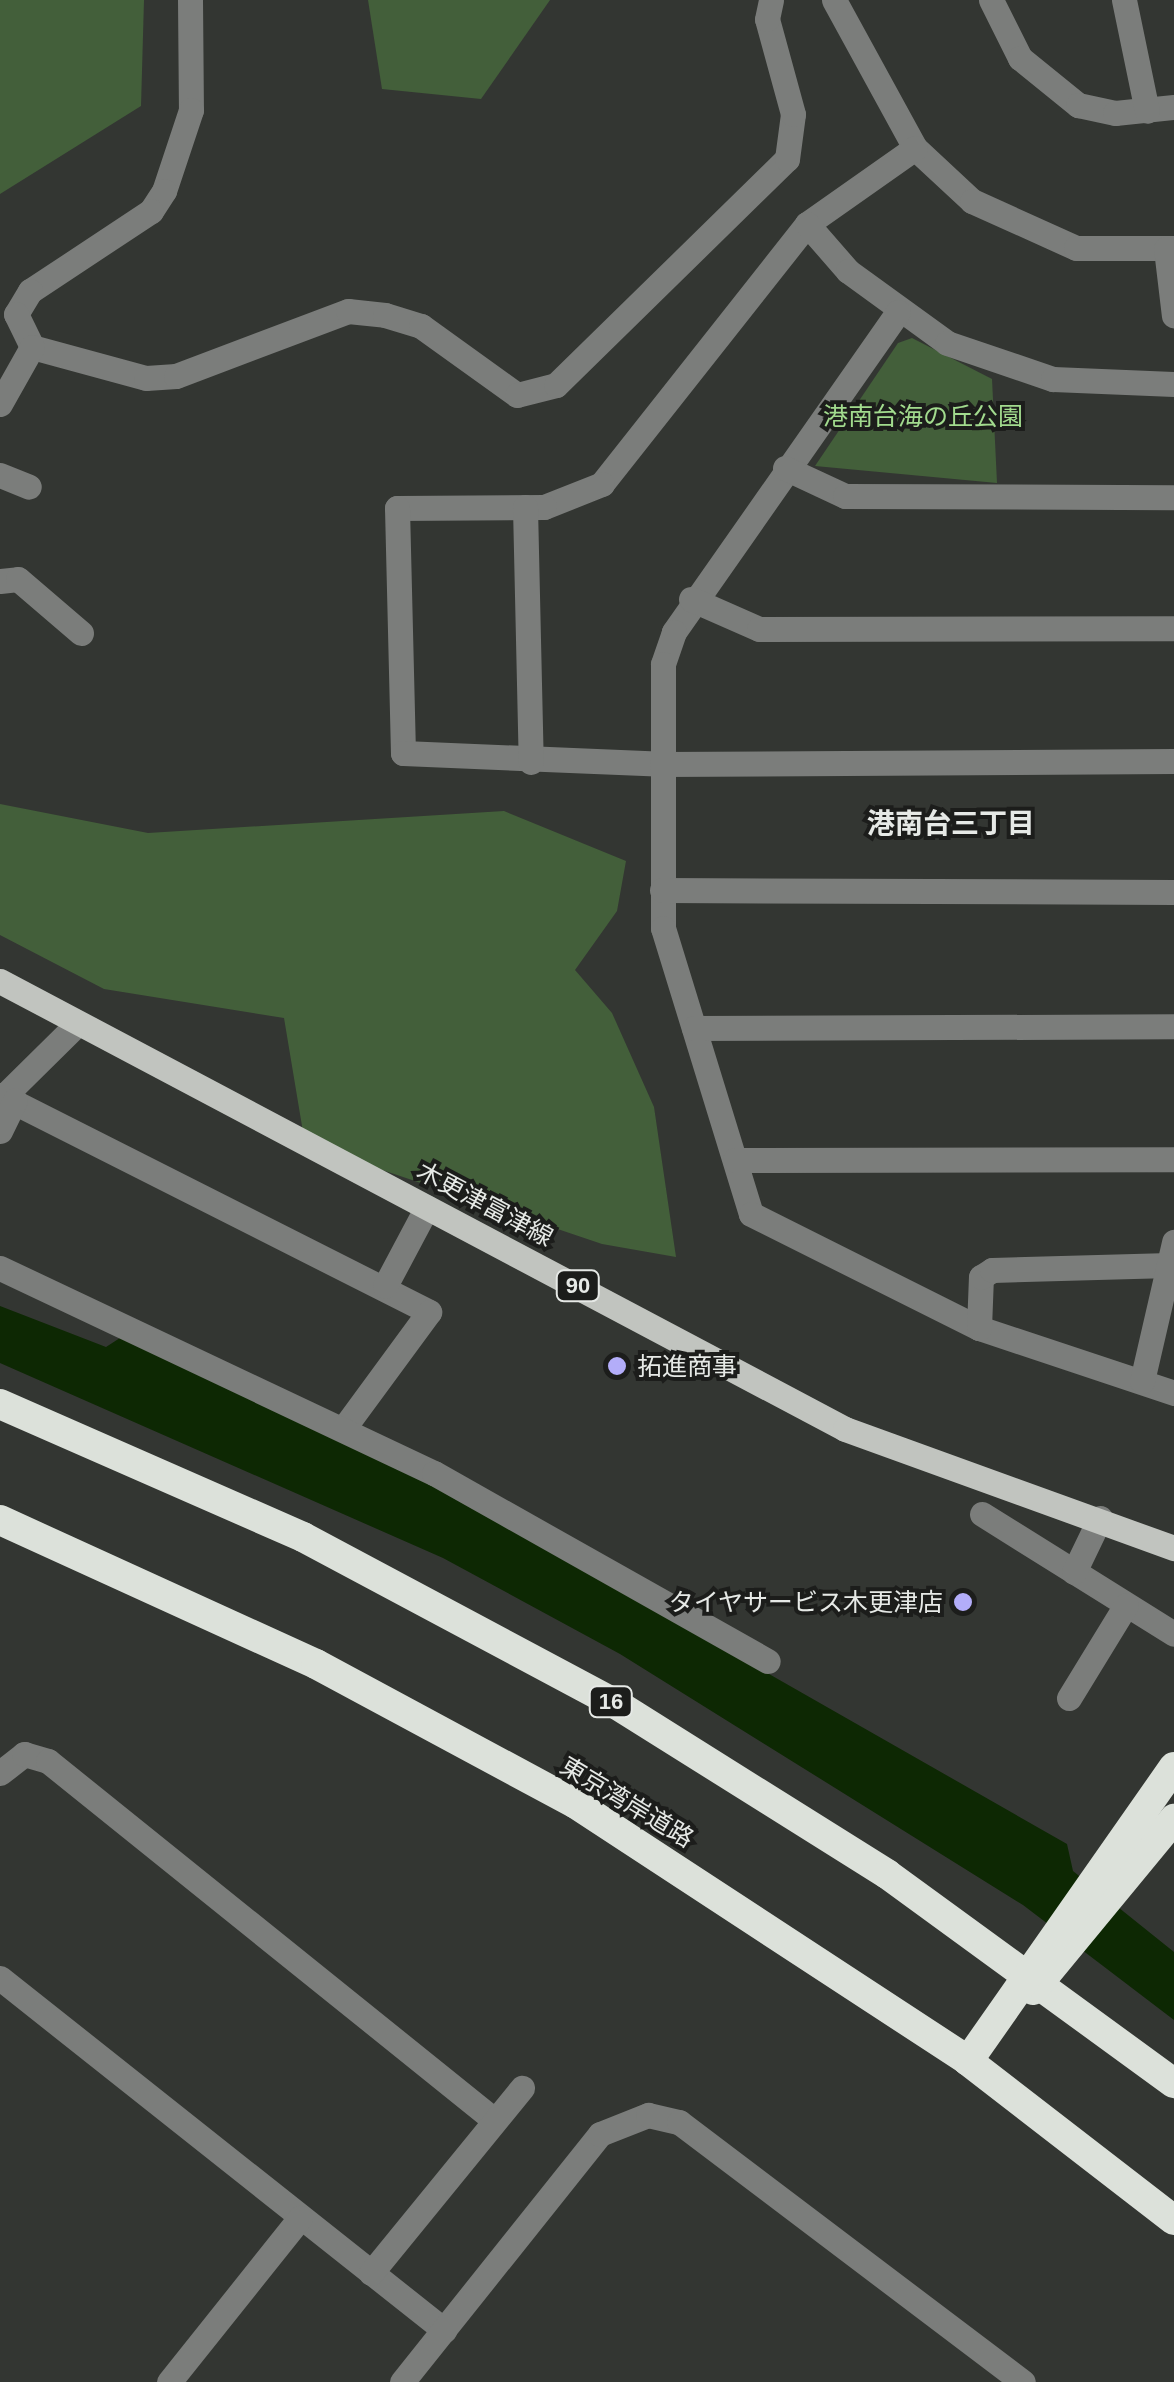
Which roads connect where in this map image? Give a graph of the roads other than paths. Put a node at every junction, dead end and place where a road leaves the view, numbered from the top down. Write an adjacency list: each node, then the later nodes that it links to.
1 (190, 0): 13 (street)
2 (771, 0): 13 (street)
3 (834, 0): 8 (street)
4 (990, 0): 7 (street)
5 (1124, 0): 7 (street)
6 (1174, 107): 7 (street)
7 (1147, 111)
8 (916, 148): 9 (street); 10 (street)
9 (807, 224): 11 (street); 20 (street)
10 (1170, 248): 12 (street)
11 (898, 312): 14 (street); 16 (street)
12 (1174, 316)
13 (32, 347): 15 (street)
14 (1174, 384)
15 (0, 404)
16 (785, 468): 19 (street); 22 (street)
17 (0, 474): 18 (street)
18 (29, 488)
19 (1174, 497)
20 (525, 507): 26 (street); 26 (street)
21 (0, 581): 24 (street)
22 (692, 599): 23 (street); 27 (street)
23 (1174, 628)
24 (81, 633)
25 (1174, 761): 27 (street)
26 (531, 762): 27 (street)
27 (662, 764): 28 (street)
28 (662, 890): 29 (street); 33 (street)
29 (1174, 892)
30 (0, 981): 31 (main road, 木更津富津線 / 90)
31 (76, 1025): 34 (street); 38 (main road, 木更津富津線 / 90)
32 (1174, 1026): 33 (street)
33 (694, 1028): 36 (street)
34 (6, 1097): 35 (street); 41 (street)
35 (0, 1131)
36 (735, 1160): 37 (street); 42 (street)
37 (1174, 1160)
38 (427, 1207): 41 (street); 48 (main road, 木更津富津線 / 90)
39 (1172, 1254): 42 (street); 43 (street)
40 (0, 1268): 46 (street)
41 (385, 1286): 46 (street)
42 (979, 1328): 43 (street)
43 (1142, 1381): 44 (street)
44 (1174, 1392)
45 (0, 1404): 60 (highway, 16)
46 (343, 1429): 54 (street)
47 (982, 1514): 51 (street)
48 (1100, 1518): 50 (main road, 木更津富津線 / 90); 51 (street)
49 (0, 1520): 62 (highway, 東京湾岸道路)
50 (1174, 1548)
51 (1074, 1572): 52 (street)
52 (1126, 1605): 53 (street); 55 (street)
53 (1174, 1634)
54 (768, 1661)
55 (1069, 1698)
56 (1174, 1767): 59 (highway)
57 (0, 1773): 65 (street)
58 (1174, 1819): 59 (highway)
59 (1113, 1871): 60 (highway)
60 (1034, 1974): 62 (highway); 63 (highway, 16)
61 (0, 1978): 66 (street)
62 (968, 2061): 67 (highway, 東京湾岸道路)
63 (1174, 2084)
64 (522, 2088): 65 (street)
65 (493, 2119): 68 (street)
66 (300, 2218): 68 (street); 70 (street)
67 (1174, 2220)
68 (371, 2273): 69 (street)
69 (444, 2330): 71 (street); 72 (street)
70 (169, 2382)
71 (402, 2382)
72 (1023, 2382)

